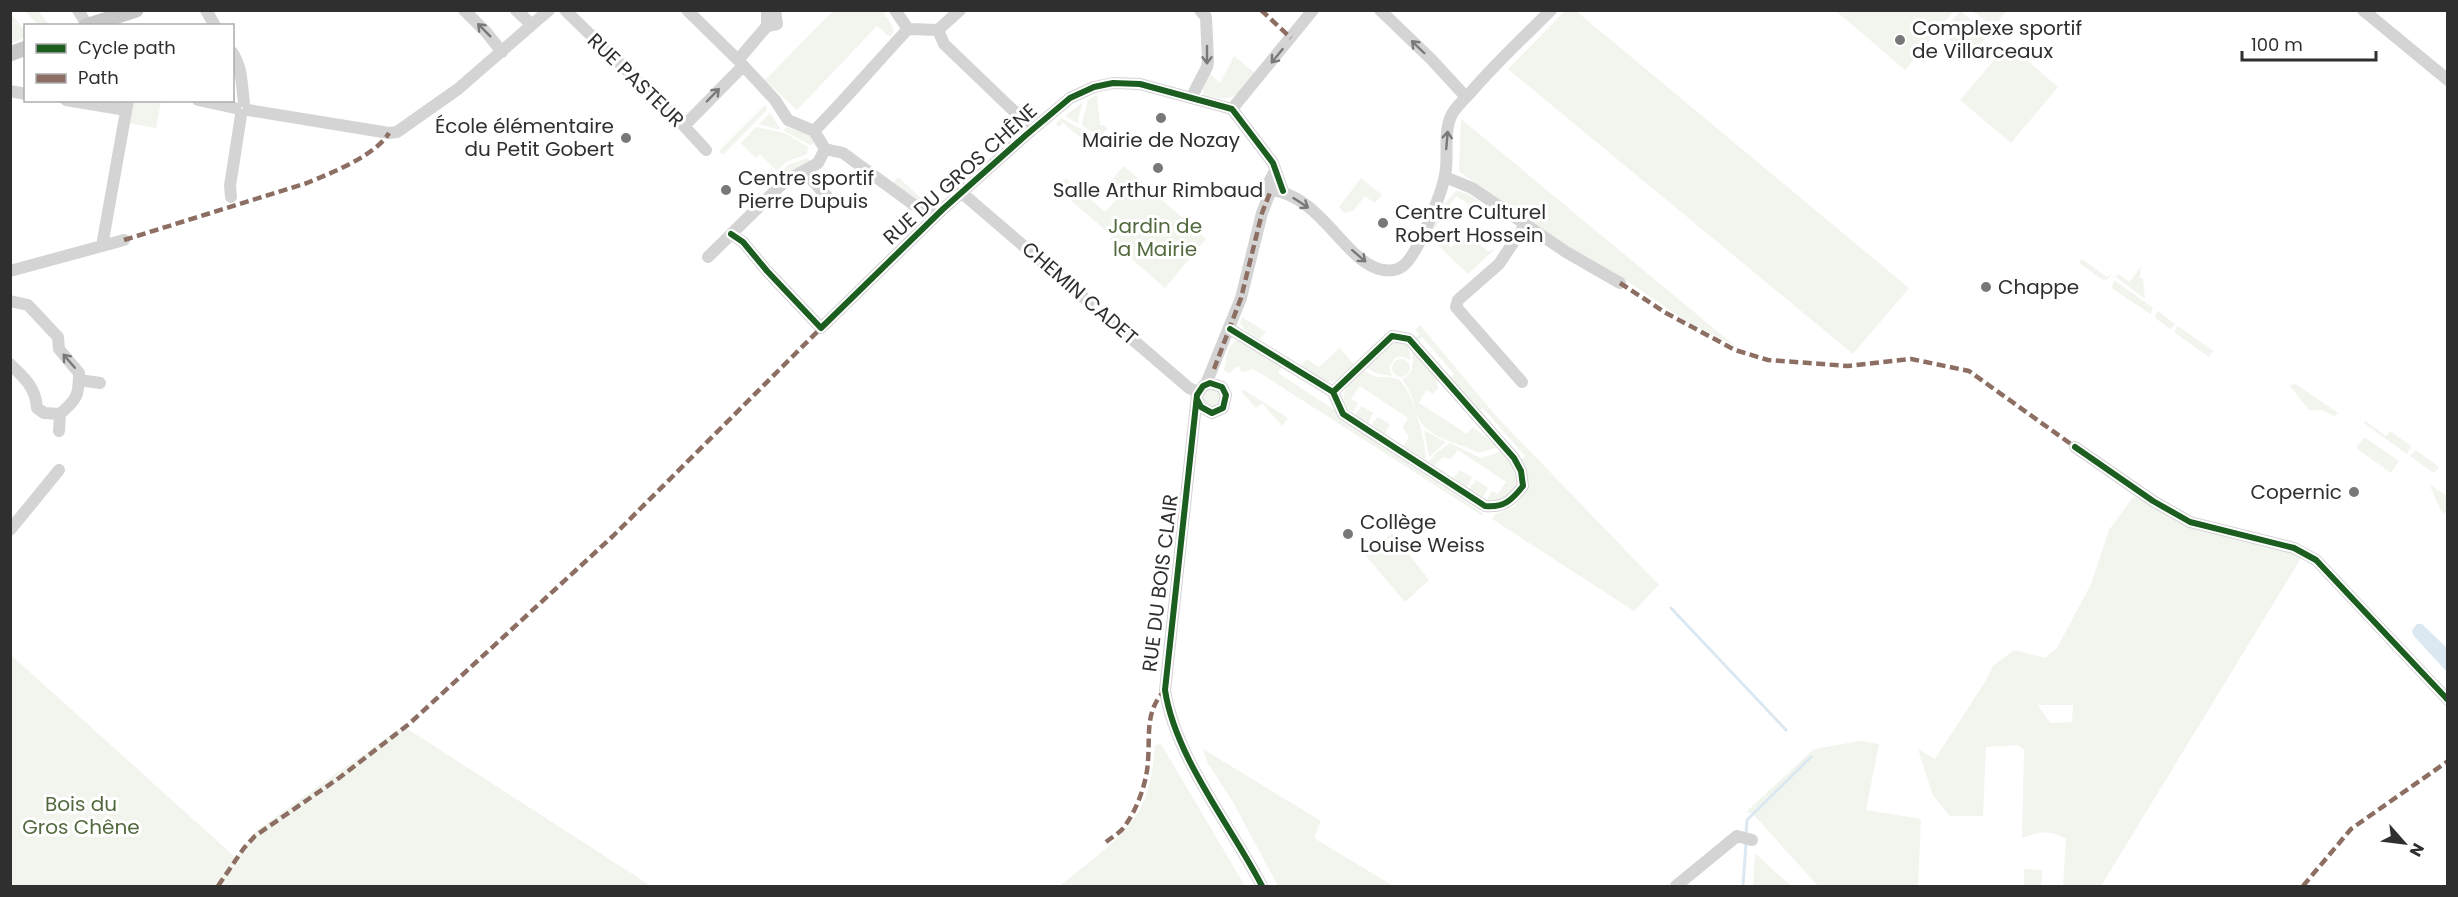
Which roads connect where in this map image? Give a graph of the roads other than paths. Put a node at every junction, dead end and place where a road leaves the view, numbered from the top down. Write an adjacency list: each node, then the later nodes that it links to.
1 (78, 10): 18 (street)
2 (136, 10): 19 (main road)
3 (206, 10): 20 (street)
4 (464, 10): 25 (street, one-way to 4)
5 (516, 10): 21 (street)
6 (549, 10): 21 (street)
7 (565, 10): 38 (street, RUE PASTEUR)
8 (687, 10): 27 (street)
9 (767, 10): 22 (street)
10 (776, 10): 22 (street)
11 (895, 10): 23 (street)
12 (960, 10): 24 (street)
13 (1200, 10): 32 (street, one-way to 32)
14 (1313, 10): 37 (street, one-way to 37)
15 (1380, 10): 30 (street, one-way to 15)
16 (1551, 10): 28 (street)
17 (2363, 10): 29 (street)
18 (86, 24)
19 (90, 24)
20 (214, 24)
21 (532, 25): 25 (street)
22 (767, 26): 27 (street)
23 (909, 29): 24 (street); 40 (street)
24 (938, 30): 39 (street)
25 (501, 52): 36 (street)
26 (234, 55): 36 (street)
27 (740, 63): 38 (street, one-way to 27); 40 (street)
28 (1481, 80): 30 (street); 31 (street)
29 (2448, 80)
30 (1455, 85): 31 (street)
31 (1466, 97): 44 (street, one-way to 31)
32 (1191, 98): 37 (street); 39 (street, RUE DU GROS CHÊNE)
33 (90, 102): 35 (street)
34 (208, 102): 36 (street)
35 (127, 105): 53 (street)
36 (242, 109): 47 (street)
37 (1232, 109): 45 (street)
38 (684, 126): 42 (street, RUE PASTEUR)
39 (1035, 126): 46 (street, RUE DU GROS CHÊNE)
40 (814, 131): 41 (street)
41 (825, 149): 43 (street); 49 (street)
42 (706, 150)
43 (804, 171): 48 (street); 51 (street)
44 (1444, 177): 45 (street, one-way to 44); 50 (street)
45 (1277, 191): 58 (street, RUE DU BOIS CLAIR)
46 (962, 193): 49 (street, RUE DU GROS CHÊNE); 63 (street, CHEMIN CADET)
47 (231, 197)
48 (830, 200)
49 (943, 209): 51 (street, RUE DU GROS CHÊNE)
50 (1525, 225): 56 (street); 61 (street)
51 (731, 234): 54 (street)
52 (124, 240): 53 (street)
53 (102, 246): 55 (street)
54 (708, 257)
55 (10, 271)
56 (1620, 283)
57 (10, 301): 60 (street, one-way to 57)
58 (1230, 329): 63 (street, RUE DU BOIS CLAIR); 64 (street)
59 (10, 364): 66 (street)
60 (79, 380): 62 (street); 66 (street)
61 (1522, 382)
62 (100, 383)
63 (1205, 390): 65 (street); 65 (street, RUE DU BOIS CLAIR); 68 (street, RUE DU BOIS CLAIR)
64 (1333, 392): 64 (street)
65 (1208, 412): 68 (street, RUE DU BOIS CLAIR)
66 (60, 414): 67 (street)
67 (59, 431)
68 (1194, 439): 74 (street, RUE DU BOIS CLAIR)
69 (2075, 447): 72 (street)
70 (59, 470): 71 (street)
71 (10, 530)
72 (2448, 700)
73 (1752, 840): 75 (street)
74 (1262, 886)
75 (1676, 886)

